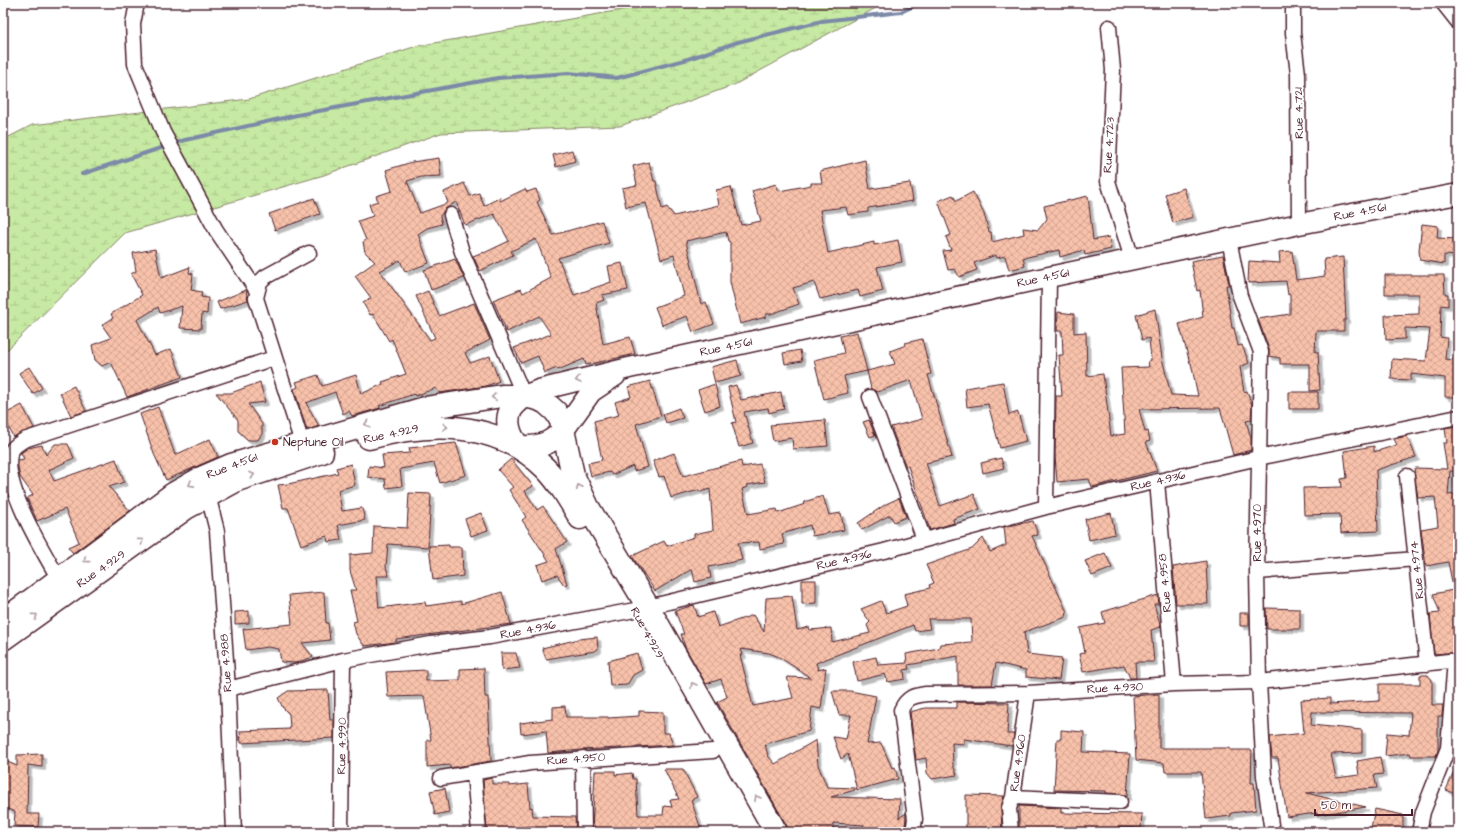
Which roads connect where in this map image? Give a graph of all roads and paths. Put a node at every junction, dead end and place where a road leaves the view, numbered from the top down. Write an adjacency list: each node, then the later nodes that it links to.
1 (137, 3): 13 (street)
2 (1293, 3): 8 (street, Rue 4.721)
3 (1443, 3): 4 (street)
4 (1458, 22)
5 (1109, 27): 11 (street, Rue 4.723)
6 (1458, 194): 8 (main road, Rue 4.561)
7 (451, 215): 16 (street)
8 (1299, 224): 9 (main road, Rue 4.561)
9 (1229, 239): 11 (main road, Rue 4.561); 22 (street, Rue 4.970)
10 (309, 253): 13 (street)
11 (1132, 259): 12 (main road, Rue 4.561)
12 (1048, 277): 15 (main road, Rue 4.561); 26 (street)
13 (257, 290): 14 (street)
14 (274, 358): 20 (street); 30 (street)
15 (629, 368): 16 (main road, Rue 4.561, one-way to 16); 19 (main road, Rue 4.561)
16 (524, 396): 19 (main road, Rue 4.561); 20 (main road, Rue 4.561, one-way to 20); 21 (main road)
17 (870, 397): 27 (street)
18 (1458, 417): 22 (street, Rue 4.936)
19 (560, 421): 21 (main road); 31 (main road, Rue 4.929, one-way to 19)
20 (302, 443): 30 (main road, Rue 4.561, one-way to 30)
21 (520, 447): 25 (main road, Rue 4.929, one-way to 21); 31 (main road, Rue 4.929)
22 (1258, 458): 24 (street, Rue 4.936); 29 (street, Rue 4.970)
23 (1407, 476): 28 (street, Rue 4.974)
24 (1157, 482): 26 (street, Rue 4.936); 38 (street, Rue 4.958)
25 (208, 495): 33 (main road, Rue 4.929, one-way to 25); 39 (street, Rue 4.988)
26 (1046, 506): 27 (street, Rue 4.936)
27 (924, 539): 31 (street, Rue 4.936)
28 (1416, 559): 29 (street); 36 (street, Rue 4.974)
29 (1257, 572): 37 (street, Rue 4.970)
30 (59, 579): 32 (main road, Rue 4.561)
31 (641, 609): 34 (street, Rue 4.936); 41 (main road, Rue 4.929); 52 (main road, Rue 4.929, one-way to 31)
32 (3, 621)
33 (3, 639)
34 (343, 660): 39 (street, Rue 4.936); 48 (street, Rue 4.990)
35 (1457, 660): 36 (street, Rue 4.930); 56 (street)
36 (1427, 664): 37 (street, Rue 4.930)
37 (1259, 682): 38 (street, Rue 4.930); 55 (street, Rue 4.970)
38 (1174, 684): 40 (street, Rue 4.930)
39 (228, 689): 47 (street, Rue 4.988)
40 (1028, 693): 45 (street, Rue 4.960); 53 (street, Rue 4.930)
41 (713, 751): 42 (street, Rue 4.950); 51 (main road, Rue 4.929)
42 (583, 758): 43 (street, Rue 4.950); 50 (street)
43 (474, 774): 44 (street, Rue 4.950); 49 (street)
44 (441, 778)
45 (1014, 797): 46 (street); 54 (street, Rue 4.960)
46 (1120, 802)
47 (234, 832)
48 (341, 832)
49 (479, 832)
50 (584, 832)
51 (759, 832)
52 (776, 832)
53 (913, 832)
54 (1011, 832)
55 (1272, 832)
56 (1419, 832)

